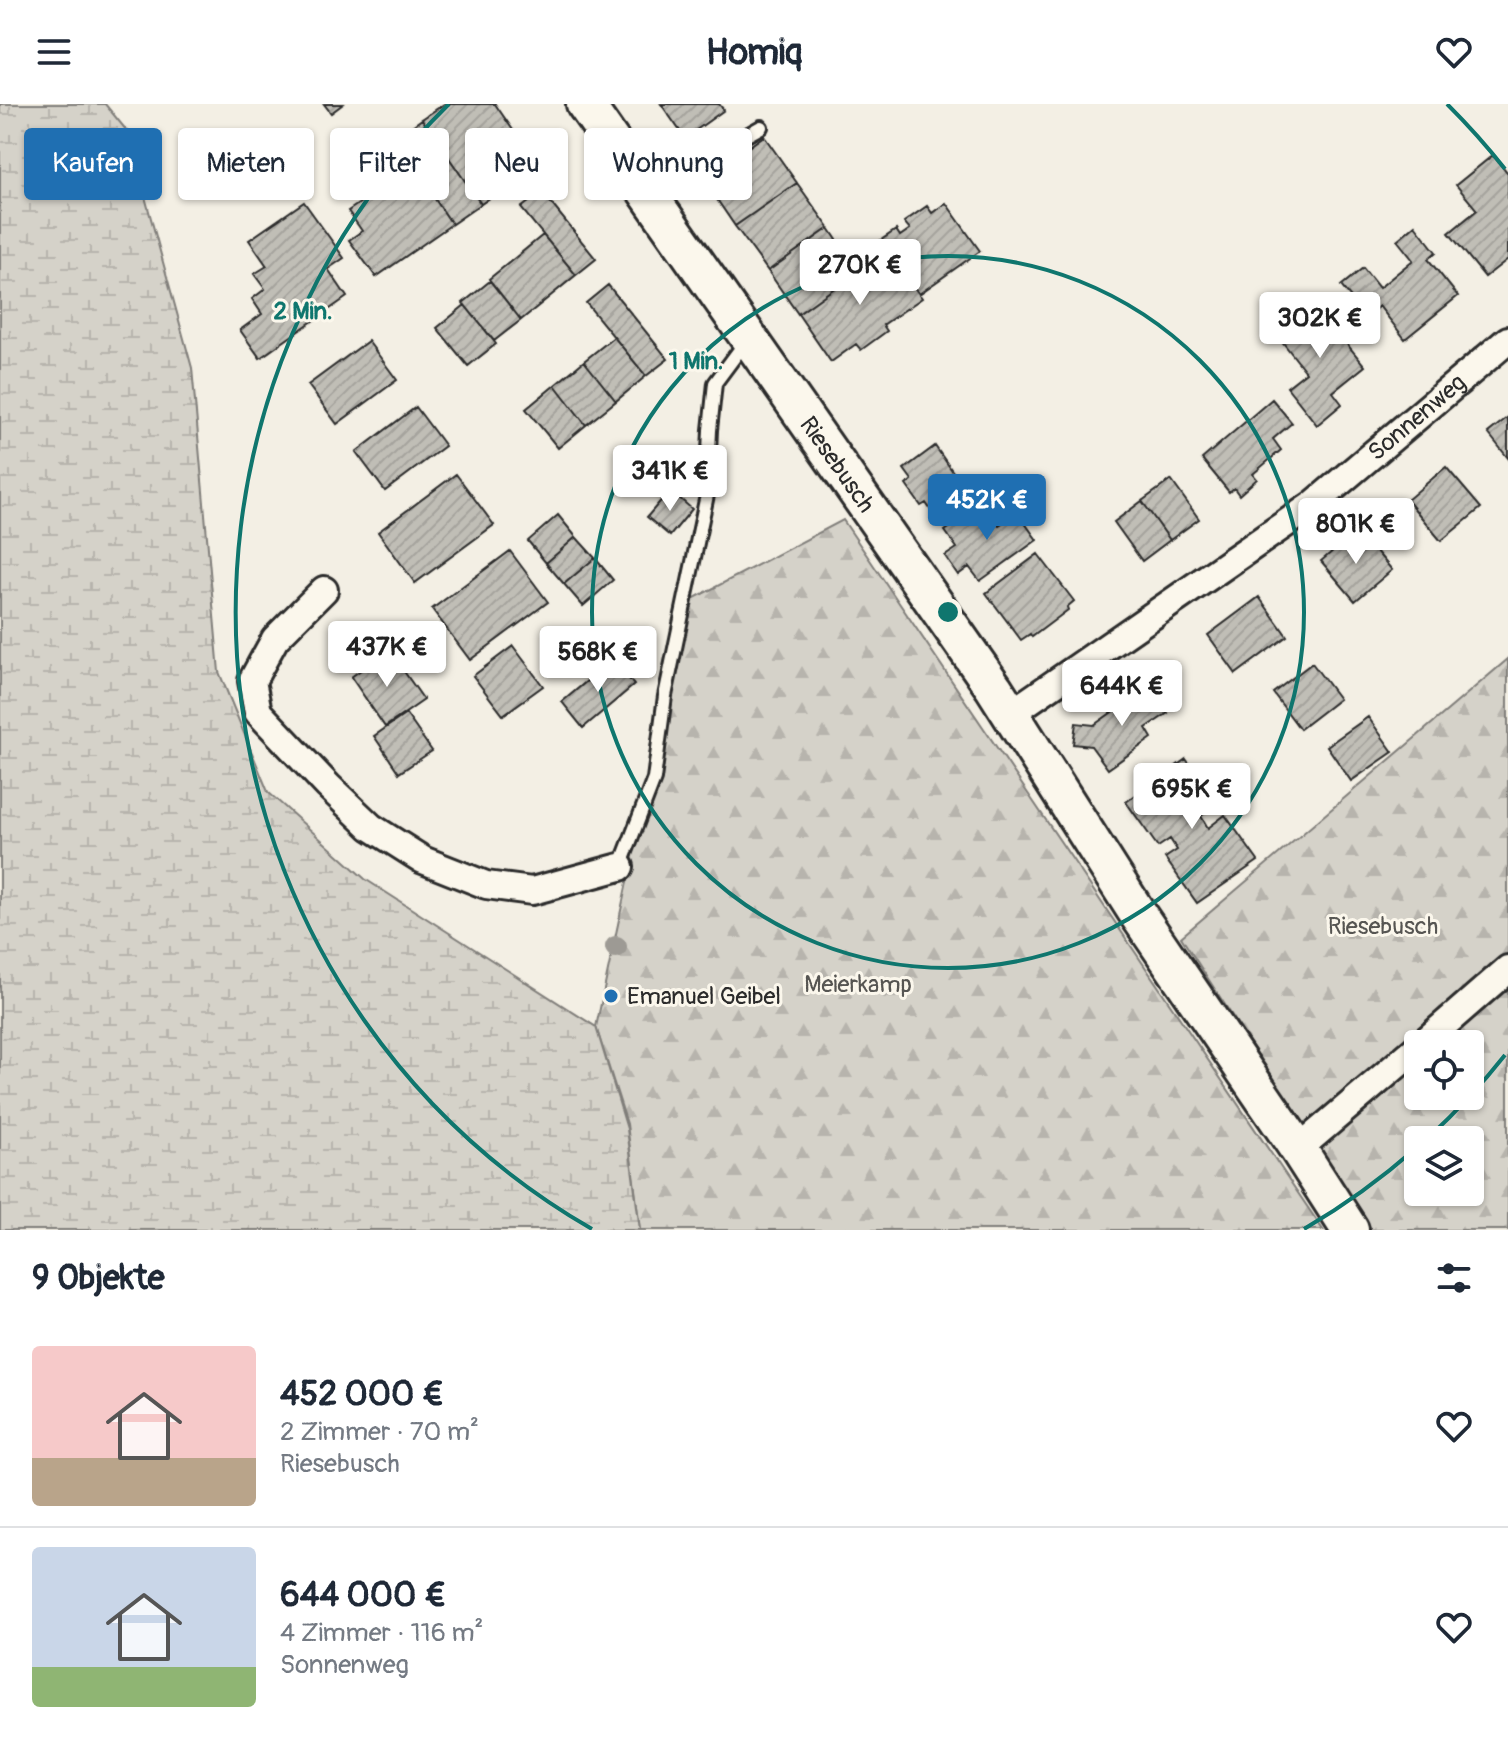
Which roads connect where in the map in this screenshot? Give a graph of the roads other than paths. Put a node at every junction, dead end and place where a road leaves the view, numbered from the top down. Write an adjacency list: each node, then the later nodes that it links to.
1 (585, 104): 3 (main road, Riesebusch)
2 (761, 127): 3 (lane)
3 (654, 201): 4 (main road, Riesebusch)
4 (749, 337): 7 (main road, Riesebusch); 8 (lane)
5 (1508, 340): 7 (street, Sonnenweg)
6 (324, 590): 8 (street)
7 (1010, 714): 12 (main road, Riesebusch)
8 (620, 867)
9 (1508, 969): 10 (street)
10 (1438, 1030)
11 (1404, 1060): 12 (street)
12 (1298, 1149): 13 (main road, Riesebusch)
13 (1350, 1230)

